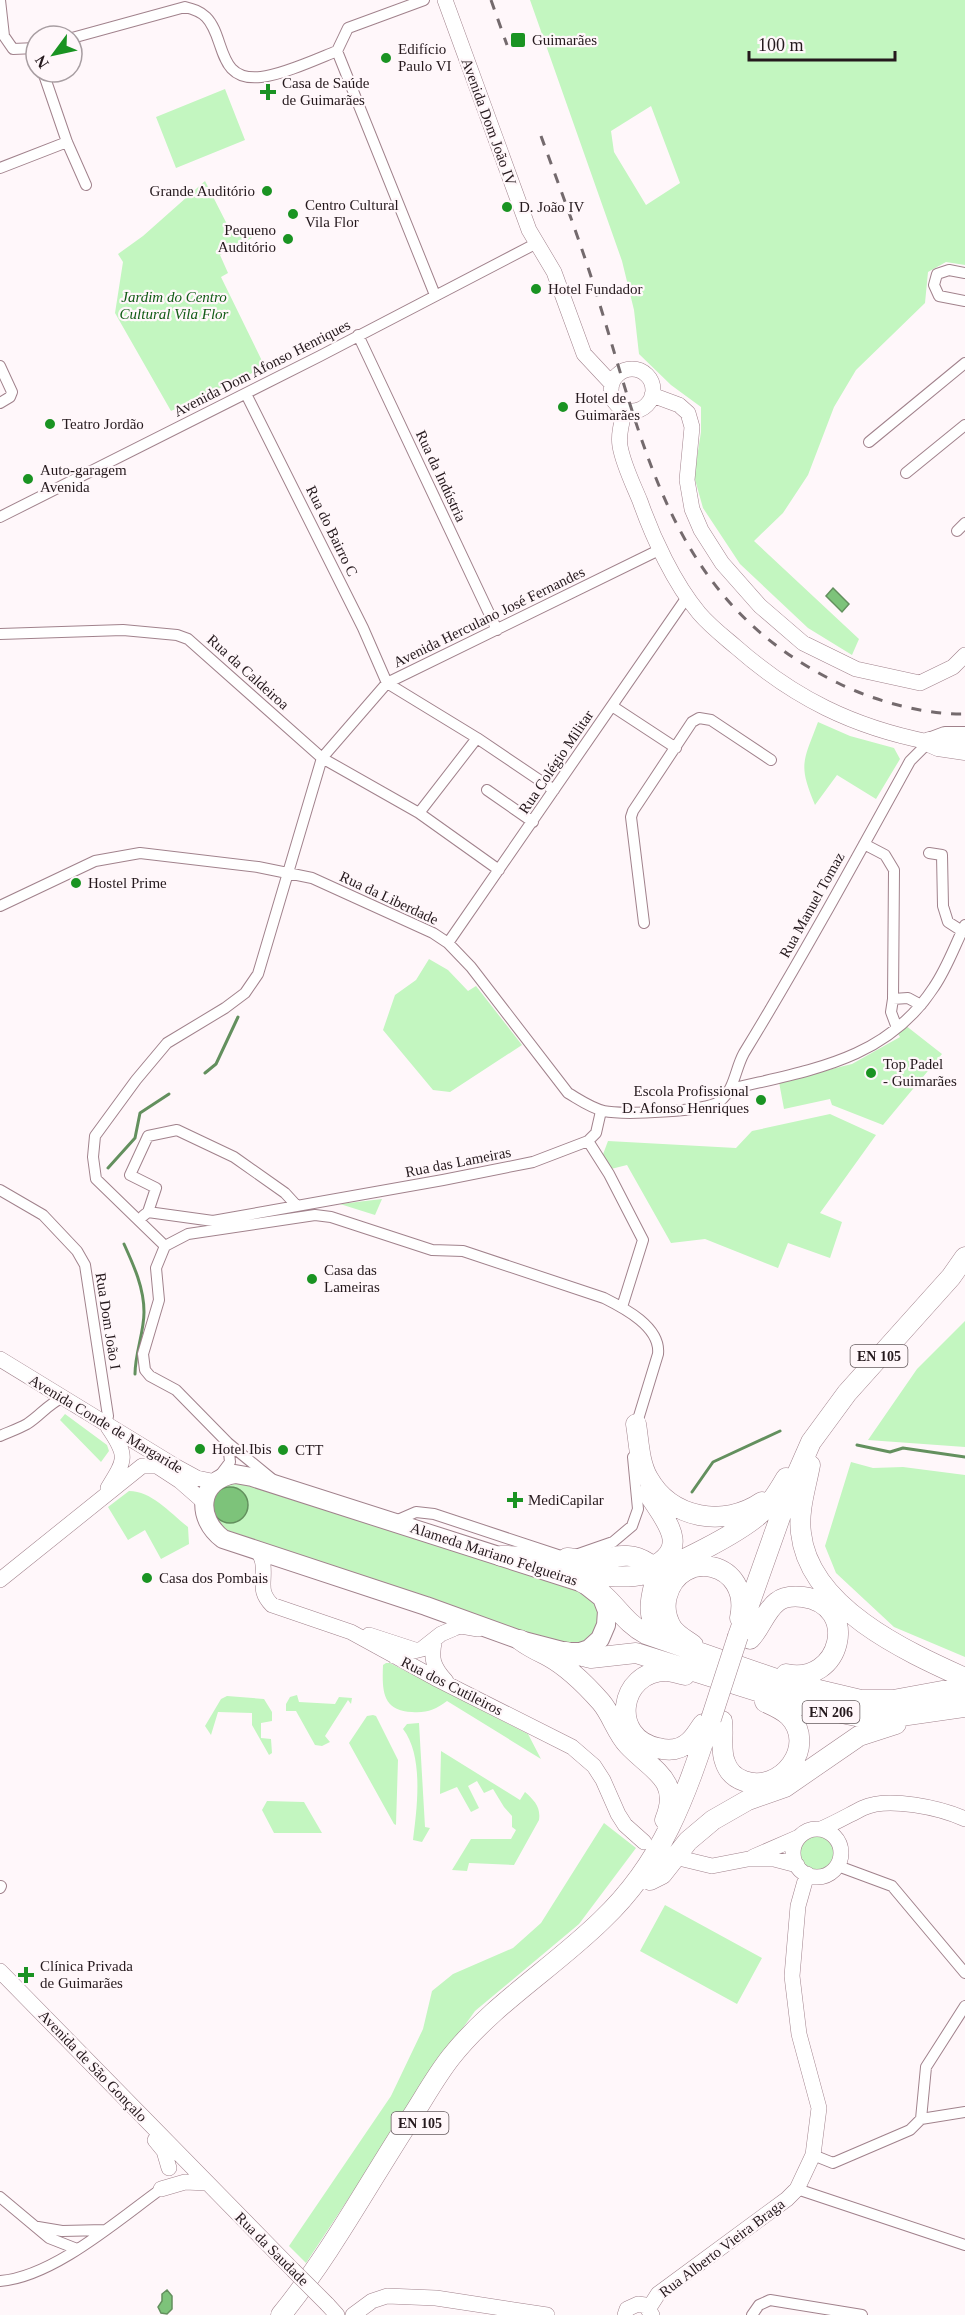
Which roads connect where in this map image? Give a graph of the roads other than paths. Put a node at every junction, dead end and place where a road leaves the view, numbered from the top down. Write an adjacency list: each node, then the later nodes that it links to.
1 (0, 0): 5 (street)
2 (424, 0): 6 (street)
3 (445, 0): 11 (street, Avenida Dom João IV)
4 (84, 35): 6 (street)
5 (24, 49)
6 (337, 51): 13 (street)
7 (47, 84): 8 (street)
8 (67, 142): 9 (street); 10 (street)
9 (0, 168)
10 (86, 185)
11 (537, 243): 13 (street, Avenida Dom Afonso Henriques); 18 (street, Avenida Dom João IV)
12 (965, 273): 14 (street)
13 (435, 295): 15 (street, Avenida Dom Afonso Henriques)
14 (965, 301)
15 (358, 335): 19 (street, Avenida Dom Afonso Henriques); 29 (street, Rua da Indústria)
16 (965, 363): 24 (street)
17 (0, 366): 21 (street)
18 (612, 384): 20 (street); 22 (street)
19 (246, 394): 26 (street, Avenida Dom Afonso Henriques); 32 (street, Rua do Bairro C)
20 (652, 396): 22 (street); 31 (street)
21 (0, 403)
22 (625, 410): 27 (street)
23 (965, 424): 25 (street)
24 (869, 442)
25 (906, 473)
26 (0, 517)
27 (661, 549): 28 (street); 29 (street, Avenida Herculano José Fernandes)
28 (687, 597): 33 (street, Rua Colégio Militar); 36 (street)
29 (497, 630): 32 (street, Avenida Herculano José Fernandes)
30 (0, 634): 40 (street, Rua da Caldeiroa)
31 (965, 655)
32 (387, 683): 35 (street); 40 (street, Avenida Herculano José Fernandes)
33 (612, 706): 38 (street); 43 (street, Rua Colégio Militar)
34 (965, 736): 36 (main road)
35 (477, 738): 43 (street); 44 (street)
36 (929, 742): 37 (main road); 39 (highway); 46 (street, Rua Manuel Tomaz)
37 (965, 744)
38 (676, 748): 41 (street); 51 (street)
39 (965, 750)
40 (322, 758): 44 (street, Rua da Caldeiroa); 49 (street)
41 (771, 760)
42 (487, 790): 45 (street)
43 (554, 790): 45 (street, Rua Colégio Militar)
44 (419, 813): 48 (street, Rua da Caldeiroa)
45 (532, 822): 48 (street, Rua Colégio Militar)
46 (864, 843): 54 (street); 57 (street, Rua Manuel Tomaz)
47 (929, 853): 52 (street)
48 (499, 870): 53 (street, Rua Colégio Militar)
49 (287, 873): 50 (street, Rua da Liberdade); 53 (street, Rua da Liberdade); 63 (street)
50 (0, 906)
51 (644, 923)
52 (964, 928): 55 (street, Rua da Liberdade)
53 (448, 944): 58 (street, Rua da Liberdade)
54 (893, 999): 55 (street); 56 (street)
55 (921, 1005): 56 (street, Rua da Liberdade)
56 (897, 1028): 57 (street, Rua da Liberdade)
57 (731, 1089): 58 (street, Rua da Liberdade)
58 (601, 1111): 59 (street)
59 (588, 1141): 61 (street, Rua das Lameiras); 67 (street)
60 (0, 1190): 71 (street, Rua Dom João I)
61 (296, 1205): 62 (street, Rua das Lameiras); 62 (street)
62 (148, 1212): 63 (street)
63 (136, 1219): 64 (street)
64 (165, 1246): 67 (street); 73 (street)
65 (965, 1257): 75 (highway, EN 105)
66 (965, 1275): 75 (highway, EN 105)
67 (622, 1307): 70 (street)
68 (0, 1359): 69 (street, Avenida Conde de Margaride)
69 (62, 1398): 71 (street, Avenida Conde de Margaride); 72 (street)
70 (636, 1424): 74 (street); 75 (highway)
71 (106, 1425): 76 (street, Avenida Conde de Margaride); 78 (street)
72 (0, 1436)
73 (228, 1443): 76 (street); 77 (street)
74 (633, 1454): 83 (street); 84 (highway)
75 (800, 1467): 84 (highway); 90 (highway, EN 105); 98 (highway)
76 (216, 1482): 77 (main road, Alameda Mariano Felgueiras); 79 (main road)
77 (279, 1485): 80 (main road, Alameda Mariano Felgueiras)
78 (103, 1497): 79 (street); 85 (street)
79 (204, 1502): 81 (main road)
80 (393, 1522): 82 (main road, Alameda Mariano Felgueiras); 83 (street)
81 (258, 1550): 87 (main road); 88 (street, Rua dos Cutileiros)
82 (501, 1556): 84 (highway); 86 (main road, Alameda Mariano Felgueiras)
83 (567, 1558): 89 (highway)
84 (609, 1576)
85 (0, 1581)
86 (583, 1583): 94 (highway, EN 206); 95 (main road, Alameda Mariano Felgueiras)
87 (493, 1631): 91 (street); 92 (main road)
88 (351, 1632): 93 (street); 96 (street, Rua dos Cutileiros)
89 (681, 1638): 90 (highway); 94 (highway)
90 (744, 1638): 99 (highway); 104 (highway, EN 105, bridge)
91 (435, 1639): 93 (street); 100 (street)
92 (520, 1640): 95 (main road); 115 (highway)
93 (415, 1650): 96 (street)
94 (699, 1651): 99 (highway, EN 206)
95 (566, 1653): 97 (highway, EN 206)
96 (394, 1656): 100 (street, Rua dos Cutileiros)
97 (702, 1674): 99 (highway, EN 206); 104 (highway)
98 (965, 1678)
99 (752, 1680): 101 (highway, EN 206); 103 (highway, EN 206); 104 (highway)
100 (449, 1683): 109 (street, Rua dos Cutileiros)
101 (965, 1690)
102 (965, 1707): 103 (highway, EN 206)
103 (917, 1714): 115 (highway)
104 (716, 1720): 115 (highway, EN 105)
105 (855, 1814): 106 (street); 107 (street); 110 (street)
106 (965, 1819)
107 (821, 1829): 108 (street); 110 (street)
108 (799, 1837): 112 (street); 114 (street)
109 (644, 1842)
110 (839, 1842): 113 (street)
111 (683, 1859): 112 (street)
112 (748, 1859): 114 (street)
113 (838, 1866): 114 (street); 117 (street)
114 (802, 1870): 122 (street, Rua Alberto Vieira Braga)
115 (646, 1877): 139 (highway, EN 105); 140 (highway, EN 105)
116 (0, 1971): 123 (street, Avenida de São Gonçalo)
117 (965, 1973)
118 (0, 1982): 124 (street, Avenida de São Gonçalo)
119 (965, 2006): 121 (street)
120 (965, 2112): 121 (street)
121 (921, 2119): 122 (street)
122 (813, 2156): 128 (street, Rua Alberto Vieira Braga)
123 (189, 2164): 124 (street); 125 (street); 126 (street, Rua da Saudade)
124 (169, 2170): 125 (street); 127 (street)
125 (183, 2183): 126 (street); 127 (street)
126 (207, 2183): 136 (street, Rua da Saudade, bridge)
127 (161, 2189): 131 (street)
128 (797, 2189): 133 (street); 137 (street, Rua Alberto Vieira Braga)
129 (0, 2197): 130 (street)
130 (38, 2227): 132 (street); 134 (street)
131 (105, 2230): 132 (street); 134 (street)
132 (62, 2231): 134 (street)
133 (965, 2245)
134 (77, 2249): 135 (street)
135 (0, 2281)
136 (332, 2309)
137 (650, 2312): 138 (street)
138 (623, 2313)
139 (280, 2315)
140 (294, 2315)
141 (353, 2315): 142 (street)
142 (547, 2315)
143 (752, 2315): 144 (street)
144 (862, 2315)

